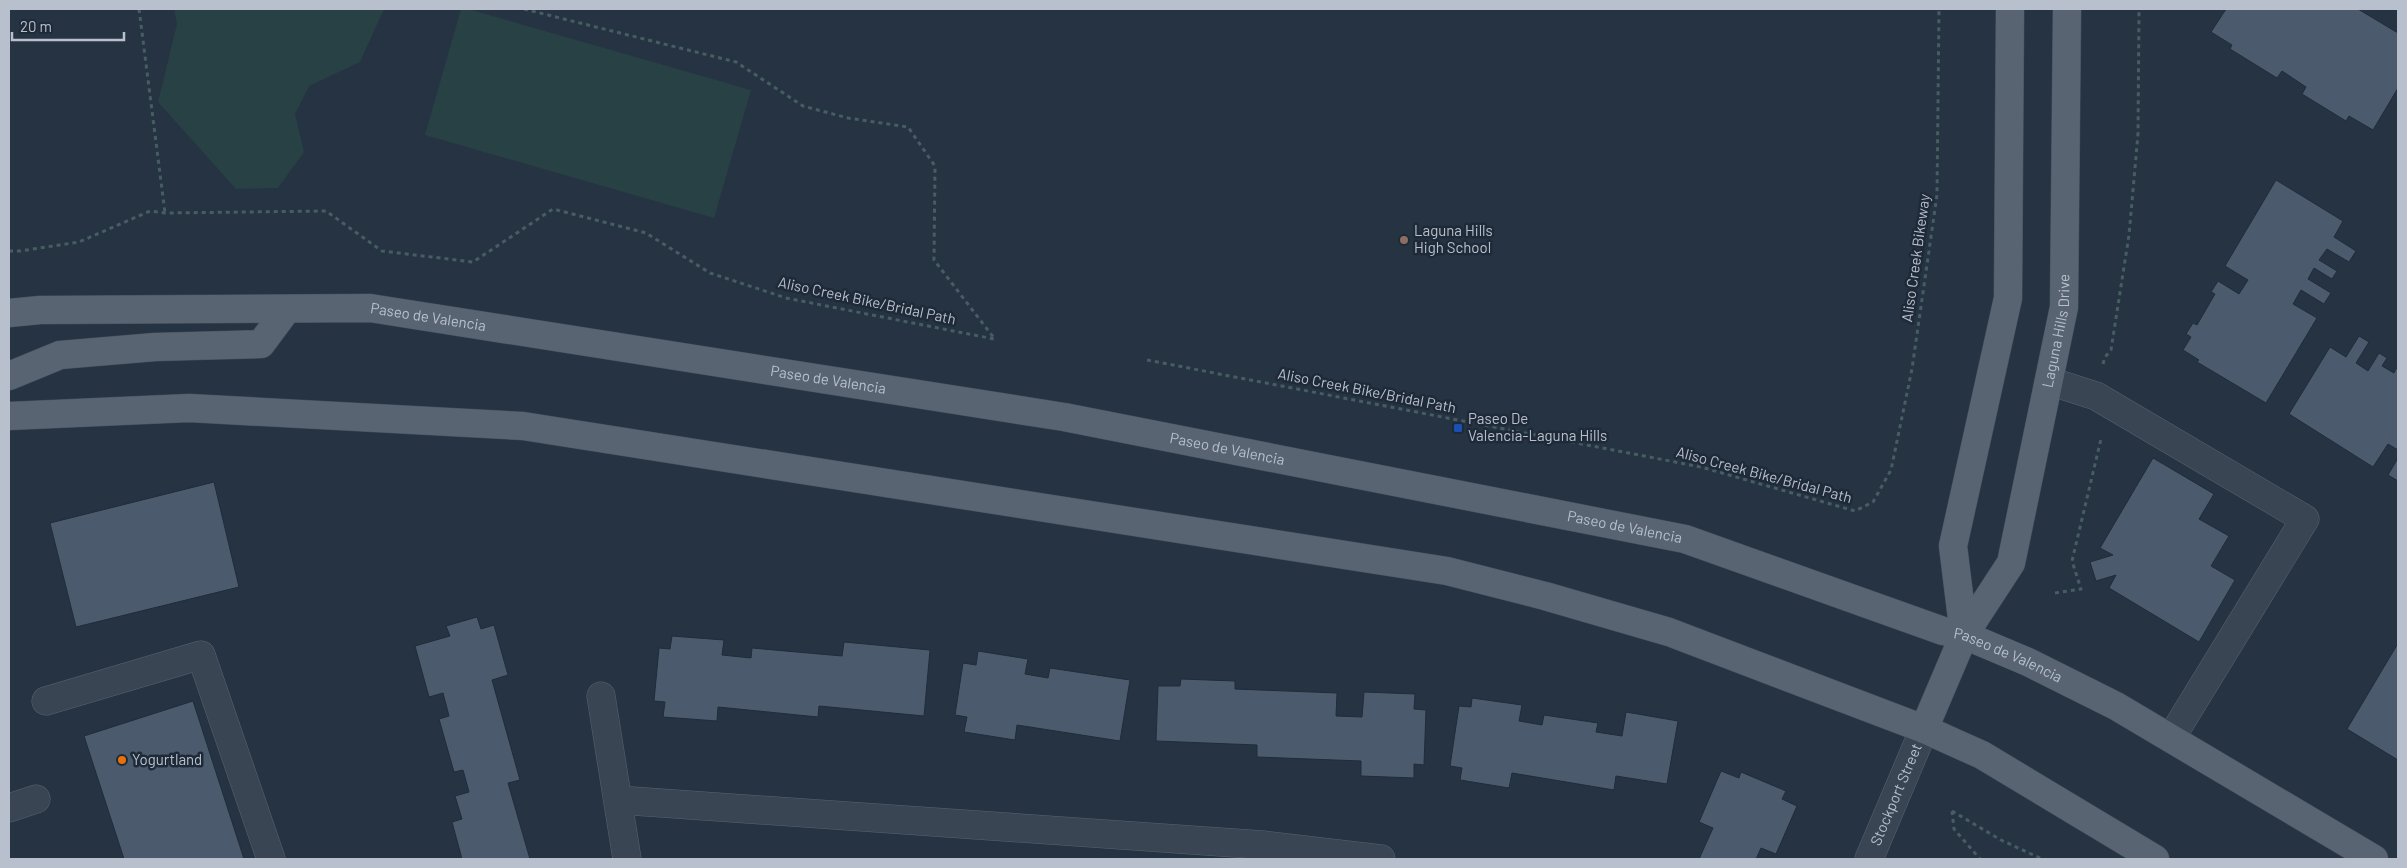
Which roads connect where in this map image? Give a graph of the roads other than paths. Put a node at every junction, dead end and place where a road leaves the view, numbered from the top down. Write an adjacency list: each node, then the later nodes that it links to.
1 (2010, 9): 8 (main road)
2 (2067, 9): 6 (main road, Laguna Hills Drive)
3 (287, 309): 4 (main road, Paseo de Valencia); 5 (main road); 8 (main road, Paseo de Valencia)
4 (9, 313)
5 (9, 376)
6 (2049, 381): 8 (main road, Laguna Hills Drive); 12 (street)
7 (9, 416): 11 (main road)
8 (1964, 635): 11 (main road, Laguna Hills Drive); 12 (main road, Paseo de Valencia)
9 (601, 696): 14 (street)
10 (46, 701): 16 (street)
11 (1924, 729): 19 (street, Stockport Street); 20 (main road)
12 (2171, 738): 21 (main road, Paseo de Valencia)
13 (36, 800): 15 (street)
14 (618, 800): 17 (street); 18 (street)
15 (9, 808)
16 (271, 859)
17 (627, 859)
18 (1381, 859)
19 (1869, 859)
20 (2154, 859)
21 (2374, 859)

